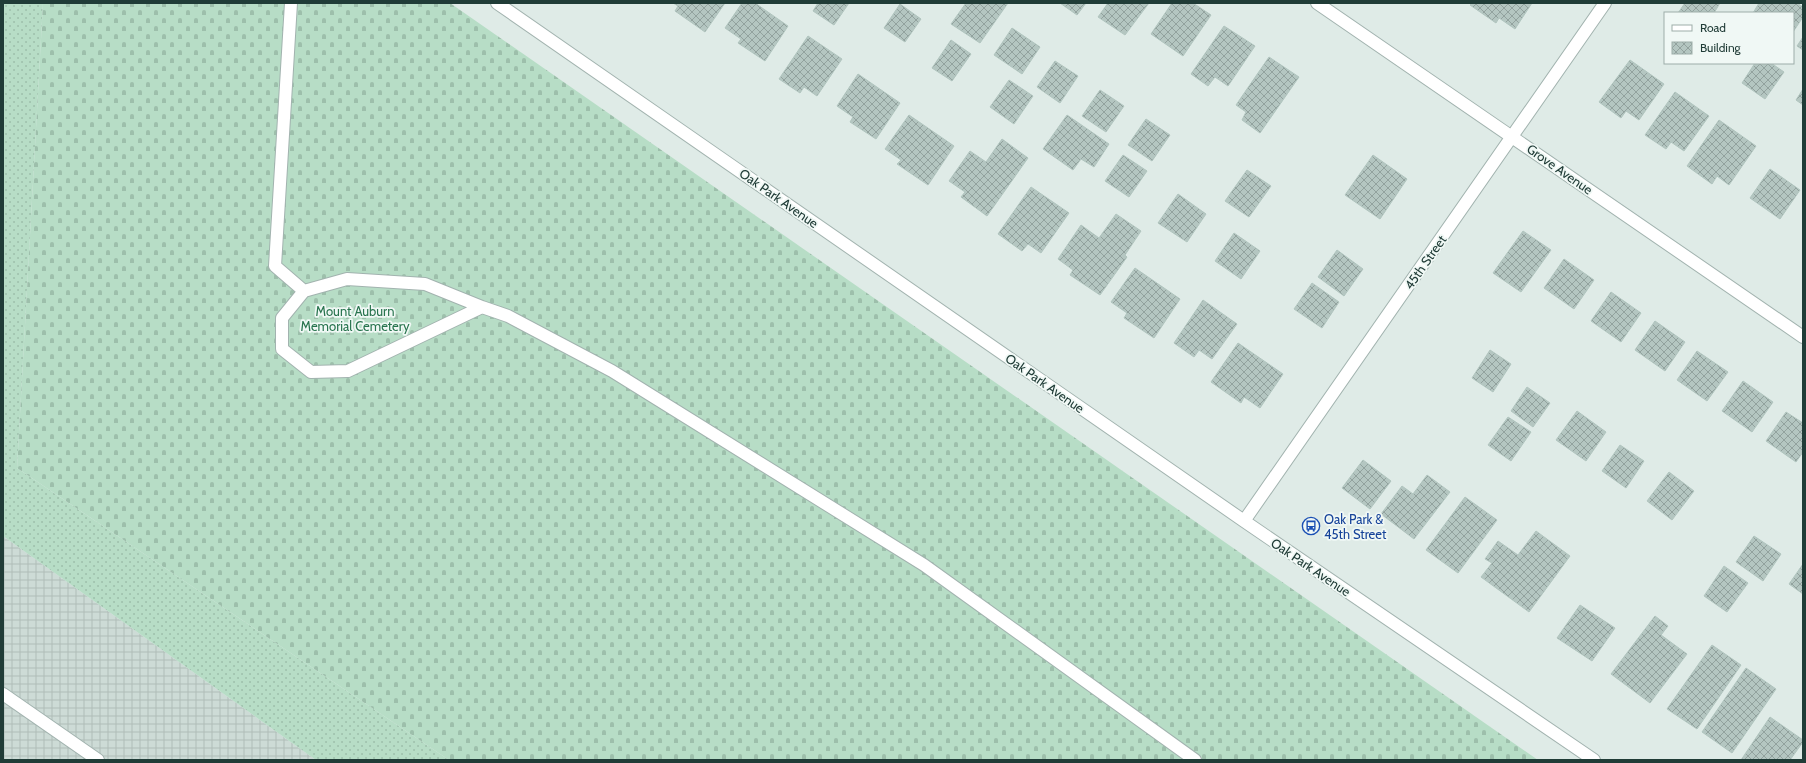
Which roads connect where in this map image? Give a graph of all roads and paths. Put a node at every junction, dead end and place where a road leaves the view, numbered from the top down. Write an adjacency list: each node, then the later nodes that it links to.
1 (291, 3): 6 (street)
2 (1317, 3): 5 (street, Grove Avenue)
3 (1605, 3): 5 (street, 45th Street)
4 (502, 4): 9 (street, Oak Park Avenue)
5 (1512, 136): 8 (street, Grove Avenue); 9 (street, 45th Street)
6 (304, 291): 7 (street); 7 (street)
7 (482, 307): 12 (street)
8 (1803, 337)
9 (1244, 521): 13 (street, Oak Park Avenue)
10 (3, 694): 11 (street)
11 (98, 760)
12 (1195, 760)
13 (1594, 760)

